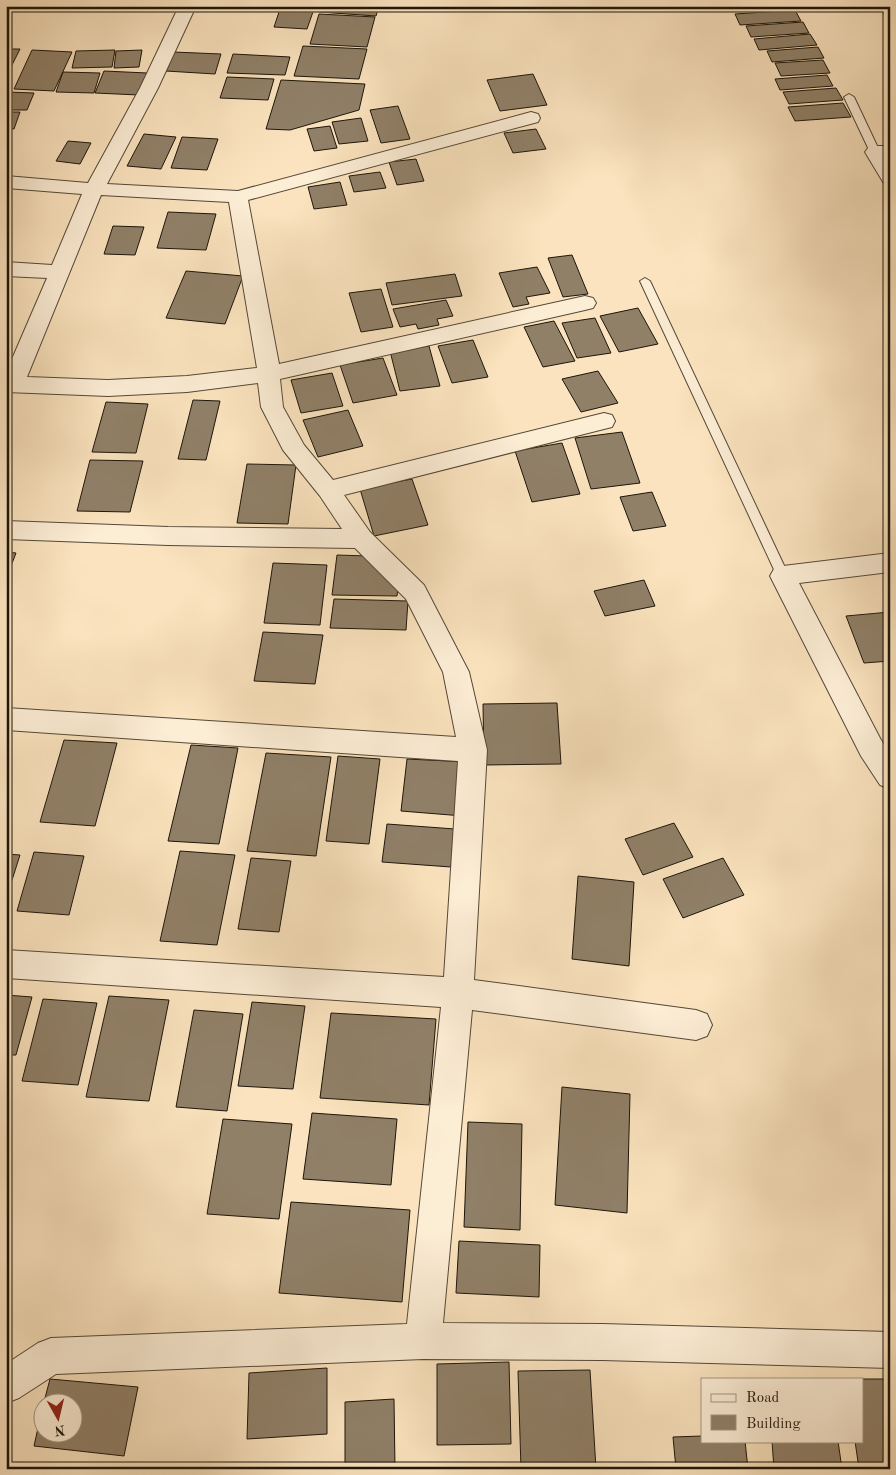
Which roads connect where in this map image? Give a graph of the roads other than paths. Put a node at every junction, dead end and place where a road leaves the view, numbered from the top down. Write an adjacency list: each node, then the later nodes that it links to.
1 (188, 6): 7 (street)
2 (848, 97): 4 (lane)
3 (531, 118): 8 (street)
4 (882, 152): 5 (street)
5 (890, 178)
6 (6, 182): 7 (street)
7 (94, 189): 8 (street); 10 (street)
8 (238, 197): 13 (street)
9 (6, 269): 10 (street)
10 (60, 272): 14 (street)
11 (645, 281): 20 (lane)
12 (585, 303): 13 (street)
13 (268, 374): 14 (street); 16 (street)
14 (10, 384)
15 (604, 422): 16 (street)
16 (328, 490): 18 (street)
17 (6, 530): 18 (street)
18 (361, 539): 22 (street)
19 (890, 562): 20 (street)
20 (783, 576): 23 (street)
21 (6, 719): 22 (street)
22 (473, 750): 25 (street)
23 (888, 773)
24 (6, 964): 25 (street)
25 (458, 993): 26 (street); 27 (street)
26 (696, 1026)
27 (423, 1342): 28 (street); 29 (street)
28 (890, 1350)
29 (6, 1385)

